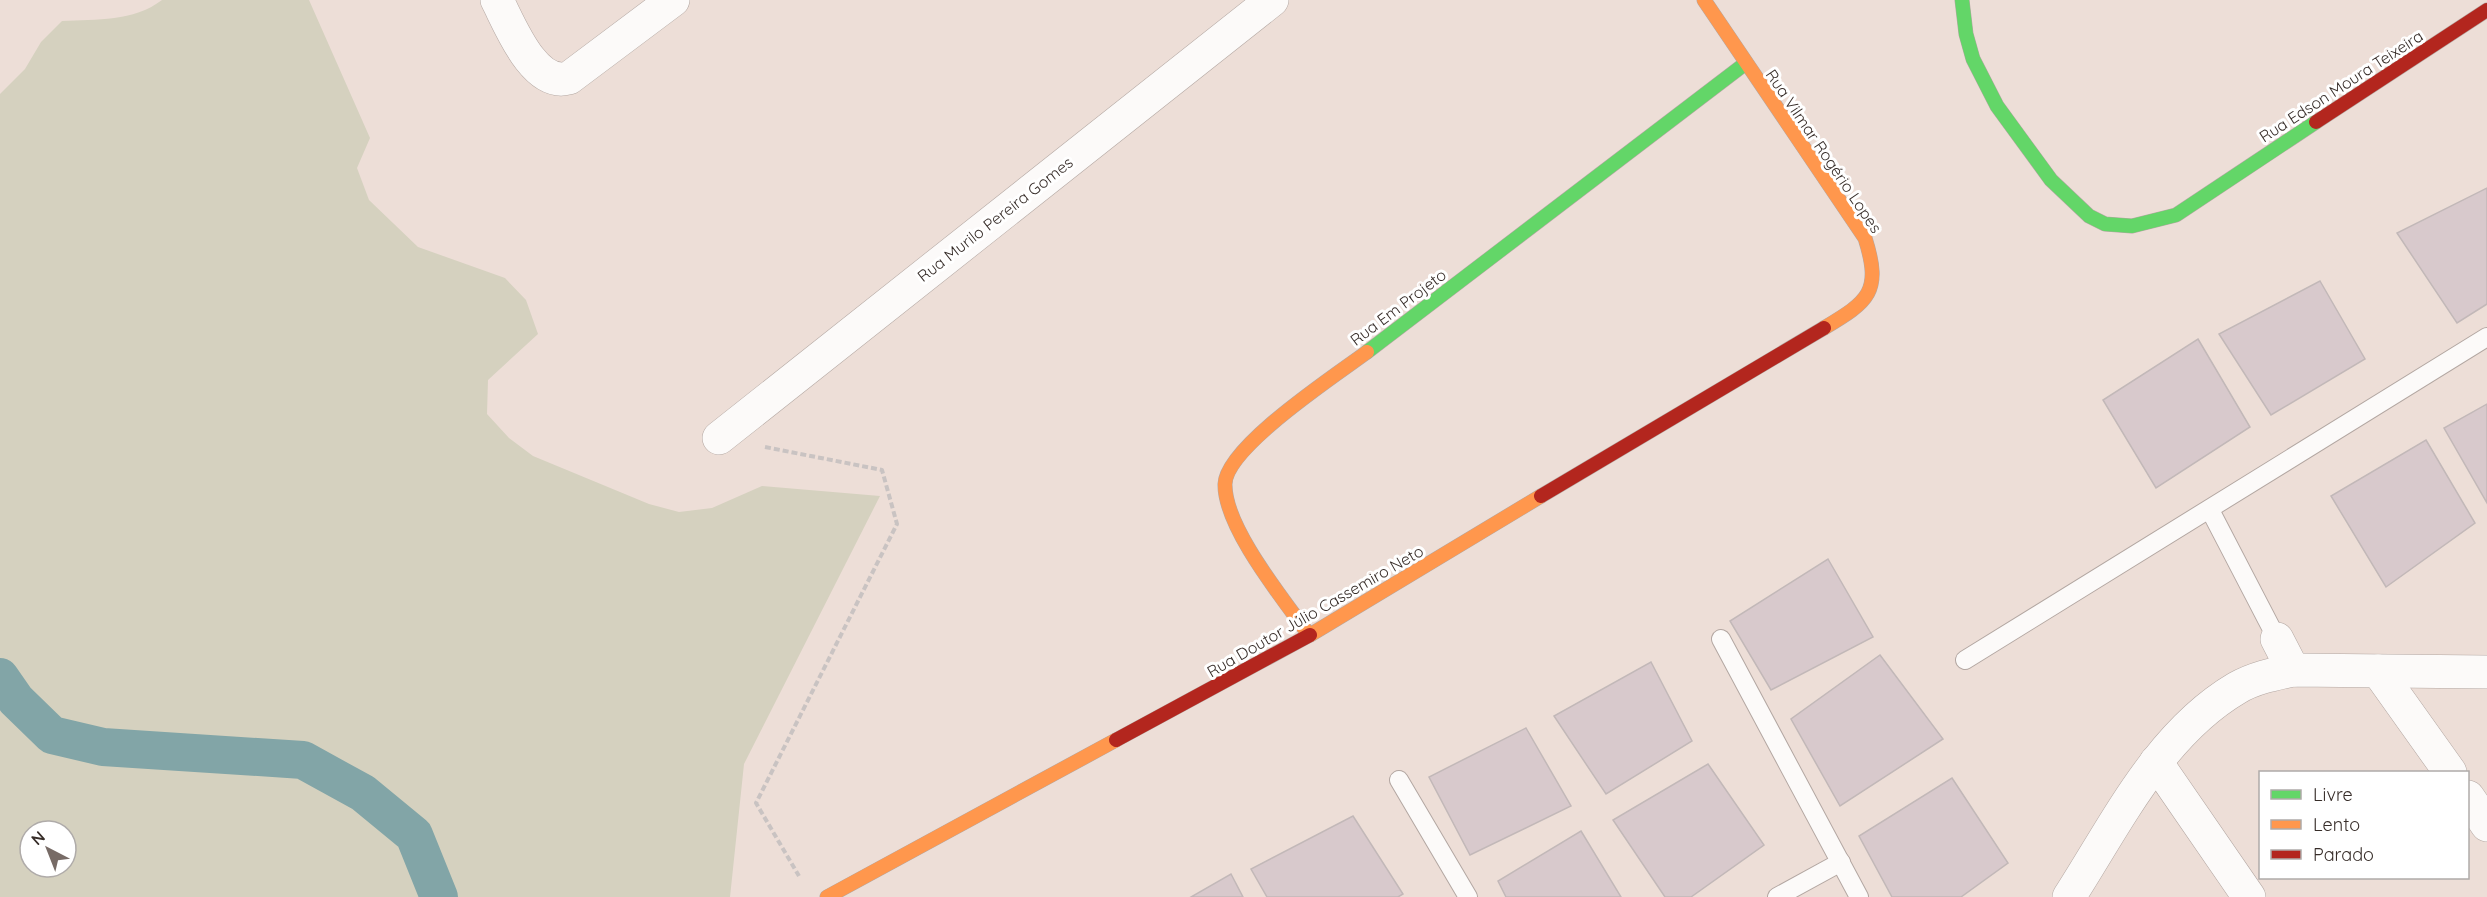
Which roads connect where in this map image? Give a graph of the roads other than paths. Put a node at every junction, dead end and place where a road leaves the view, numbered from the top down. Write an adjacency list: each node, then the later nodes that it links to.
1 (497, 0): 2 (street)
2 (673, 0)
3 (1272, 0): 10 (street, Rua Murilo Pereira Gomes)
4 (1704, 0): 7 (street, Rua Vilmar Rogério Lopes)
5 (1962, 0): 6 (street, Rua Edson Moura Teixeira)
6 (2487, 10)
7 (1746, 63): 9 (street, Rua Vilmar Rogério Lopes); 12 (street, Rua Em Projeto)
8 (2487, 337): 11 (lane)
9 (1810, 339): 12 (street, Rua Doutor Júlio Cassemiro Neto)
10 (718, 438)
11 (2210, 510): 14 (lane); 15 (lane)
12 (1309, 636): 25 (street, Rua Doutor Júlio Cassemiro Neto)
13 (1721, 639): 24 (lane)
14 (2277, 639): 16 (street)
15 (1965, 660)
16 (2293, 670): 17 (street); 19 (street)
17 (2379, 671): 18 (street); 20 (street)
18 (2487, 672)
19 (2156, 762): 29 (street); 30 (street)
20 (2449, 771)
21 (1399, 780): 26 (lane)
22 (2469, 798): 23 (street)
23 (2487, 825)
24 (1841, 862): 27 (lane); 28 (lane)
25 (827, 897)
26 (1468, 897)
27 (1777, 897)
28 (1859, 897)
29 (2069, 897)
30 (2249, 897)

